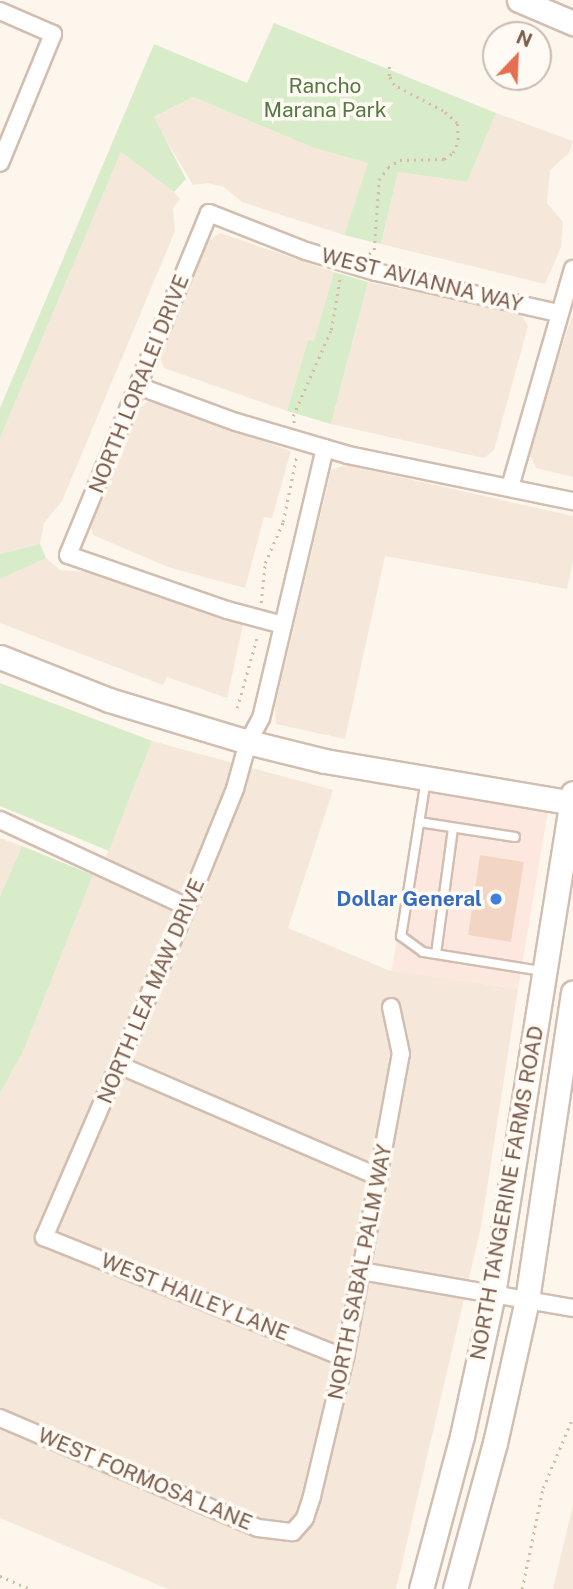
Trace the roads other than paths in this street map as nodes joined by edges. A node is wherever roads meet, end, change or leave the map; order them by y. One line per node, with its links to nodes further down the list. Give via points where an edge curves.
1 (519, 0): 3 (street)
2 (0, 11): 4 (street, via 53,34)
3 (573, 23)
4 (0, 163)
5 (209, 214): 7 (street, WEST AVIANNA WAY, via 354,265); 8 (street, NORTH LORALEI DRIVE)
6 (573, 269): 7 (street)
7 (558, 313): 10 (street)
8 (138, 386): 9 (street); 12 (street, NORTH LORALEI DRIVE, via 68,555)
9 (325, 448): 10 (street); 12 (street, NORTH LEA MAW DRIVE)
10 (510, 487): 11 (street)
11 (573, 500)
12 (283, 625): 14 (street, NORTH LEA MAW DRIVE, via 261,718)
13 (0, 657): 14 (street, via 120,704)
14 (248, 742): 15 (street); 21 (street, NORTH LEA MAW DRIVE, via 235,789)
15 (425, 779): 16 (street); 18 (lane)
16 (572, 799): 23 (street, NORTH TANGERINE FARMS ROAD)
17 (0, 820): 21 (street)
18 (419, 822): 19 (lane); 22 (lane, via 401,936 423,952)
19 (453, 828): 20 (lane); 22 (lane)
20 (515, 837)
21 (187, 907): 26 (street, NORTH LEA MAW DRIVE)
22 (436, 954): 23 (lane)
23 (544, 971): 30 (street, NORTH TANGERINE FARMS ROAD)
24 (573, 992): 31 (street, NORTH TANGERINE FARMS ROAD)
25 (391, 1007): 27 (street, NORTH SABAL PALM WAY, via 401,1054)
26 (119, 1065): 27 (street); 28 (street, NORTH LEA MAW DRIVE)
27 (379, 1177): 29 (street, NORTH SABAL PALM WAY)
28 (44, 1237): 33 (street, WEST HAILEY LANE)
29 (361, 1271): 30 (street); 33 (street, NORTH SABAL PALM WAY)
30 (493, 1294): 31 (street); 36 (street, NORTH TANGERINE FARMS ROAD, via 462,1436)
31 (527, 1300): 32 (street); 37 (street, NORTH TANGERINE FARMS ROAD, via 495,1443)
32 (573, 1308)
33 (345, 1358): 35 (street, NORTH SABAL PALM WAY, via 312,1496 305,1518)
34 (0, 1418): 35 (street, WEST FORMOSA LANE, via 258,1528)
35 (293, 1532)
36 (421, 1589)
37 (455, 1589)

